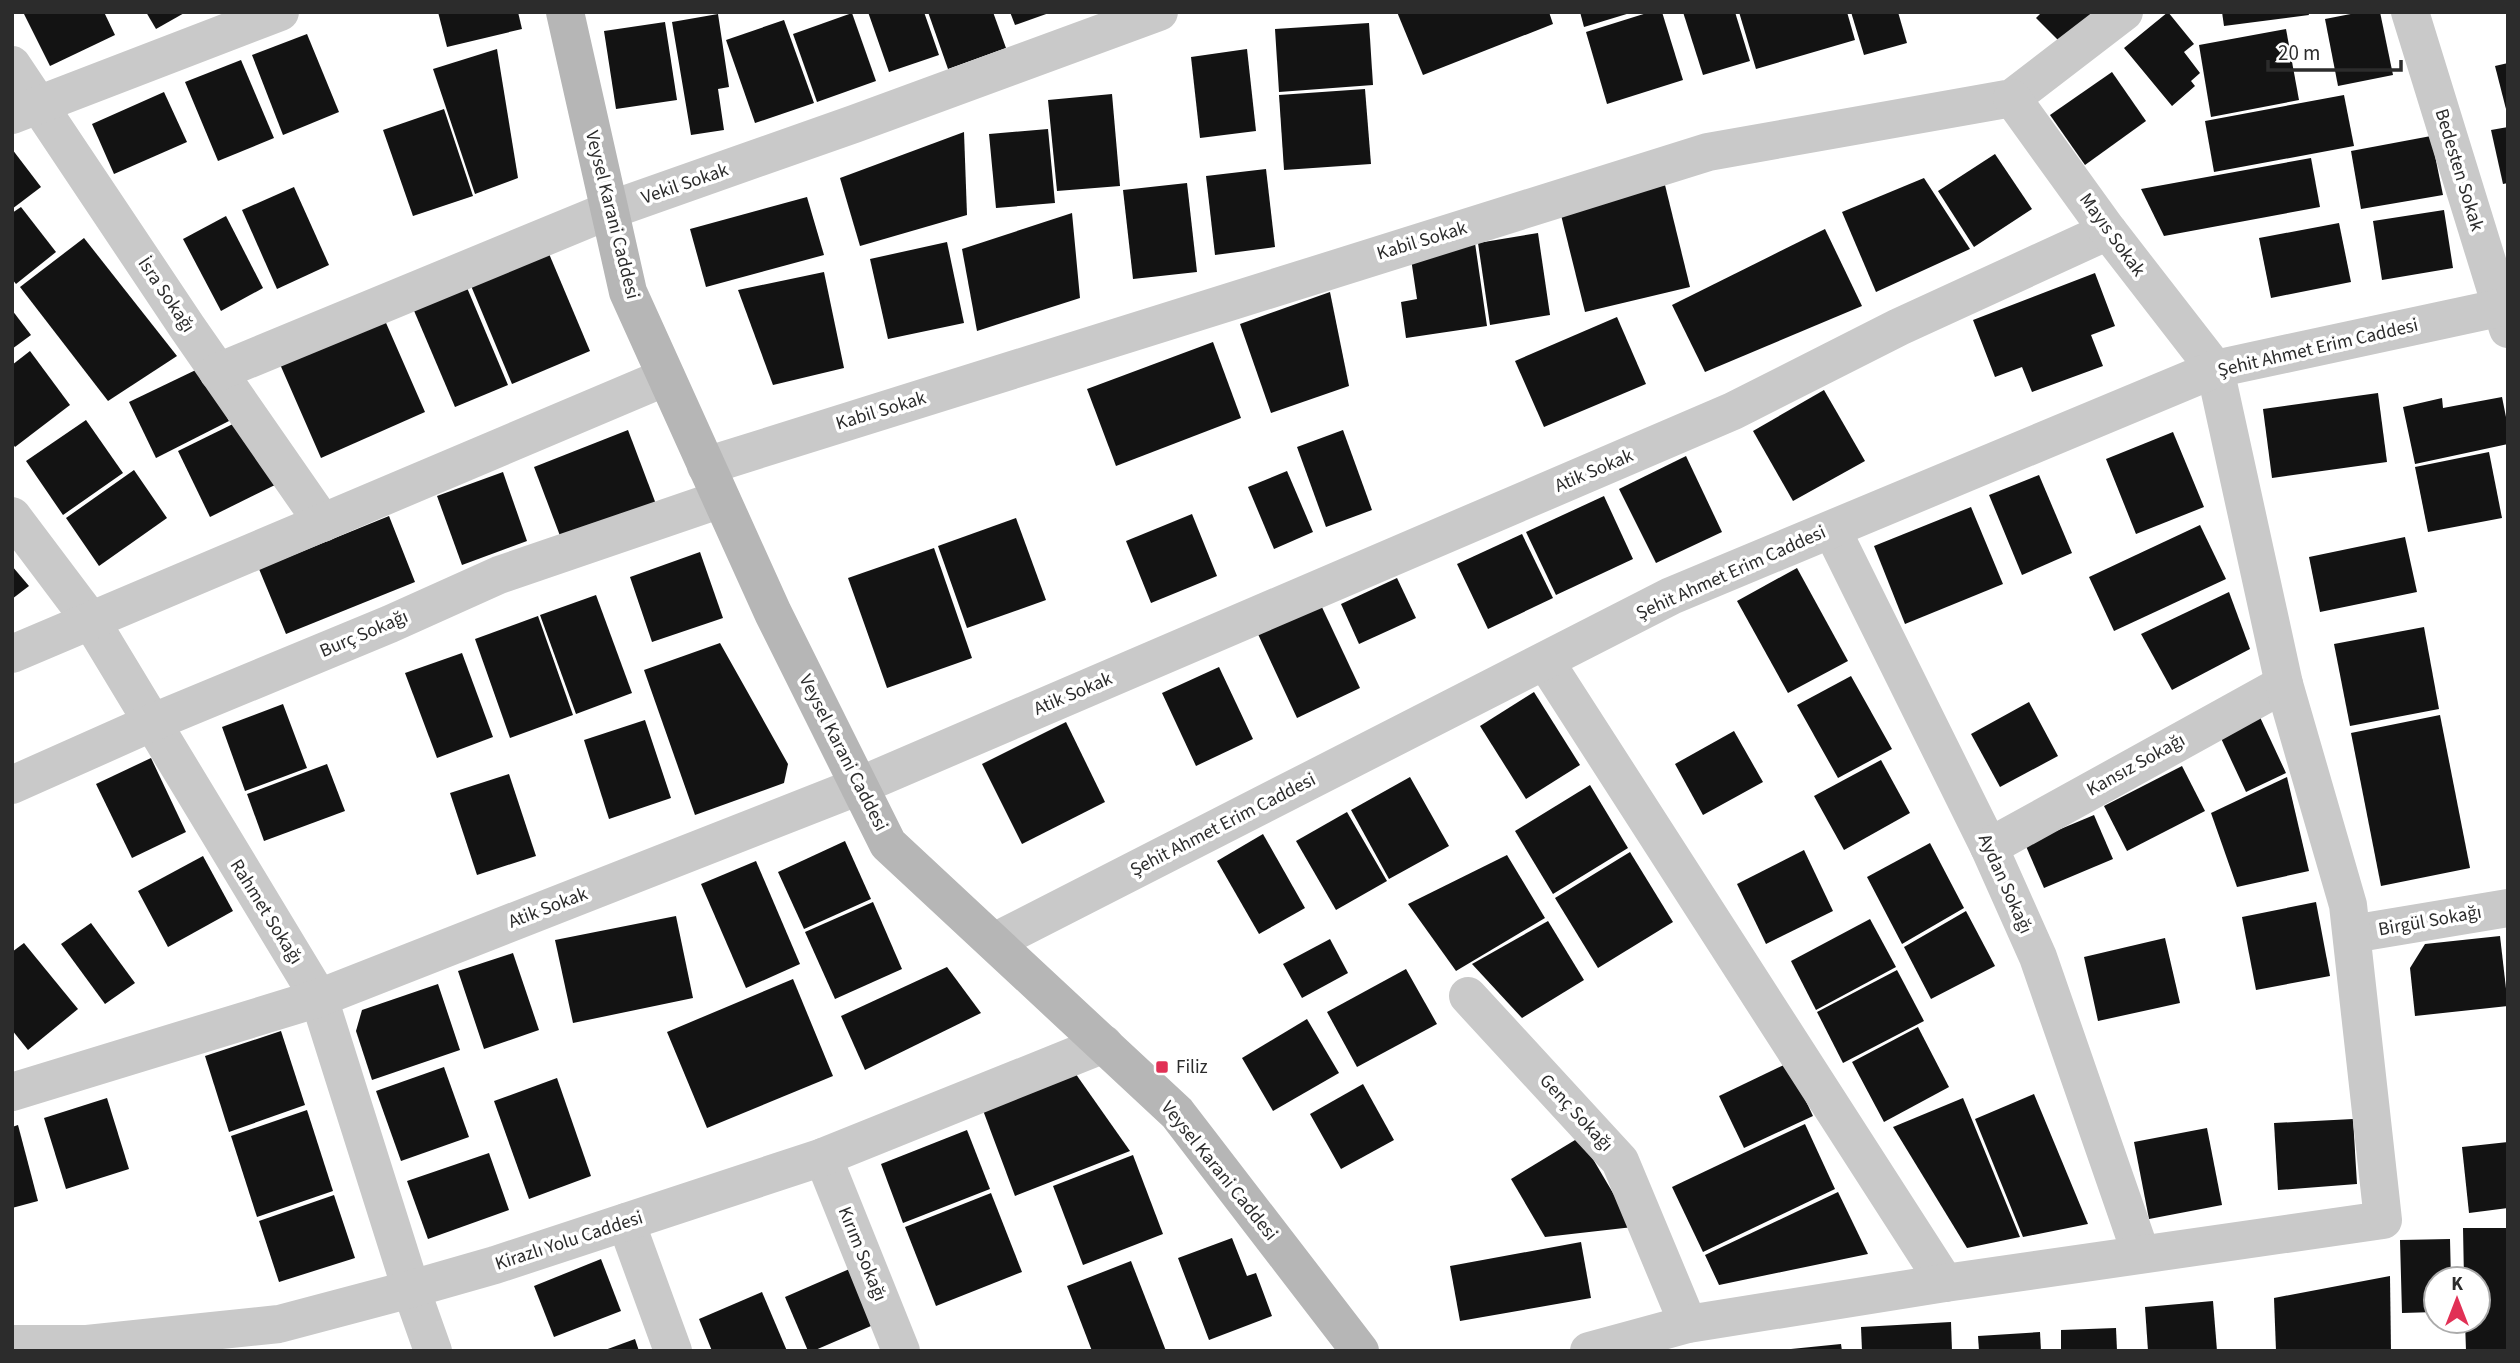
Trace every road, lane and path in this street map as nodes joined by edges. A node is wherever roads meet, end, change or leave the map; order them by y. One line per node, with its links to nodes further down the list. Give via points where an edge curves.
1 (280, 12): 8 (street)
2 (565, 12): 9 (main road, Veysel Karani Caddesi)
3 (1159, 12): 9 (street, Vekil Sokak)
4 (2124, 12): 7 (street, Kabil Sokak)
5 (2410, 12): 11 (street, Bedesten Sokak)
6 (12, 65): 8 (street, İsra Sokağı)
7 (2012, 98): 10 (street, Mayıs Sokak); 15 (street, Kabil Sokak, via 1707,152)
8 (25, 110): 13 (street, İsra Sokağı)
9 (610, 210): 13 (street, Vekil Sokak); 14 (main road, Veysel Karani Caddesi, via 628,292)
10 (2108, 231): 12 (street, Mayıs Sokak); 25 (street, Atik Sokak, via 1899,327 1733,411)
11 (2506, 314): 12 (street, Şehit Ahmet Erim Caddesi)
12 (2215, 369): 18 (street, Şehit Ahmet Erim Caddesi); 22 (street)
13 (218, 372): 17 (street, İsra Sokağı)
14 (666, 377): 15 (main road, Veysel Karani Caddesi); 17 (street)
15 (714, 482): 23 (street, Burç Sokağı); 25 (main road, Veysel Karani Caddesi)
16 (12, 516): 19 (street, Rahmet Sokağı)
17 (323, 523): 19 (street)
18 (1832, 530): 21 (street, Şehit Ahmet Erim Caddesi, via 1671,596); 26 (street, Aydan Sokağı)
19 (91, 621): 20 (street); 23 (street, Rahmet Sokağı)
20 (12, 654)
21 (1545, 661): 29 (street, Şehit Ahmet Erim Caddesi); 37 (street)
22 (2284, 684): 26 (street, Kansız Sokağı); 28 (street, via 2348,905)
23 (152, 723): 24 (street, Burç Sokağı); 31 (street, Rahmet Sokağı)
24 (12, 785)
25 (859, 786): 29 (main road, Veysel Karani Caddesi, via 888,844); 31 (street, Atik Sokak)
26 (1989, 847): 36 (street, Aydan Sokağı, via 2038,957)
27 (2508, 908): 28 (street, Birgül Sokağı)
28 (2352, 934): 36 (street, via 2383,1220)
29 (994, 942): 32 (main road, Veysel Karani Caddesi)
30 (1468, 996): 39 (street, Genç Sokağı, via 1620,1161)
31 (319, 998): 33 (street, Atik Sokak); 38 (street, Rahmet Sokağı)
32 (1104, 1044): 34 (street, Kirazlı Yolu Caddesi); 45 (main road, Veysel Karani Caddesi, via 1177,1113)
33 (12, 1092)
34 (823, 1157): 35 (street, Kirazlı Yolu Caddesi); 44 (street, Kırım Sokağı)
35 (626, 1222): 38 (street, Kirazlı Yolu Caddesi); 43 (street)
36 (2141, 1254): 37 (street)
37 (1945, 1283): 39 (street)
38 (411, 1289): 40 (street, Kirazlı Yolu Caddesi); 42 (street, Rahmet Sokağı)
39 (1688, 1324): 46 (street)
40 (202, 1342): 41 (street, Kirazlı Yolu Caddesi)
41 (12, 1344)
42 (433, 1351)
43 (673, 1351)
44 (901, 1351)
45 (1360, 1351)
46 (1589, 1351)

